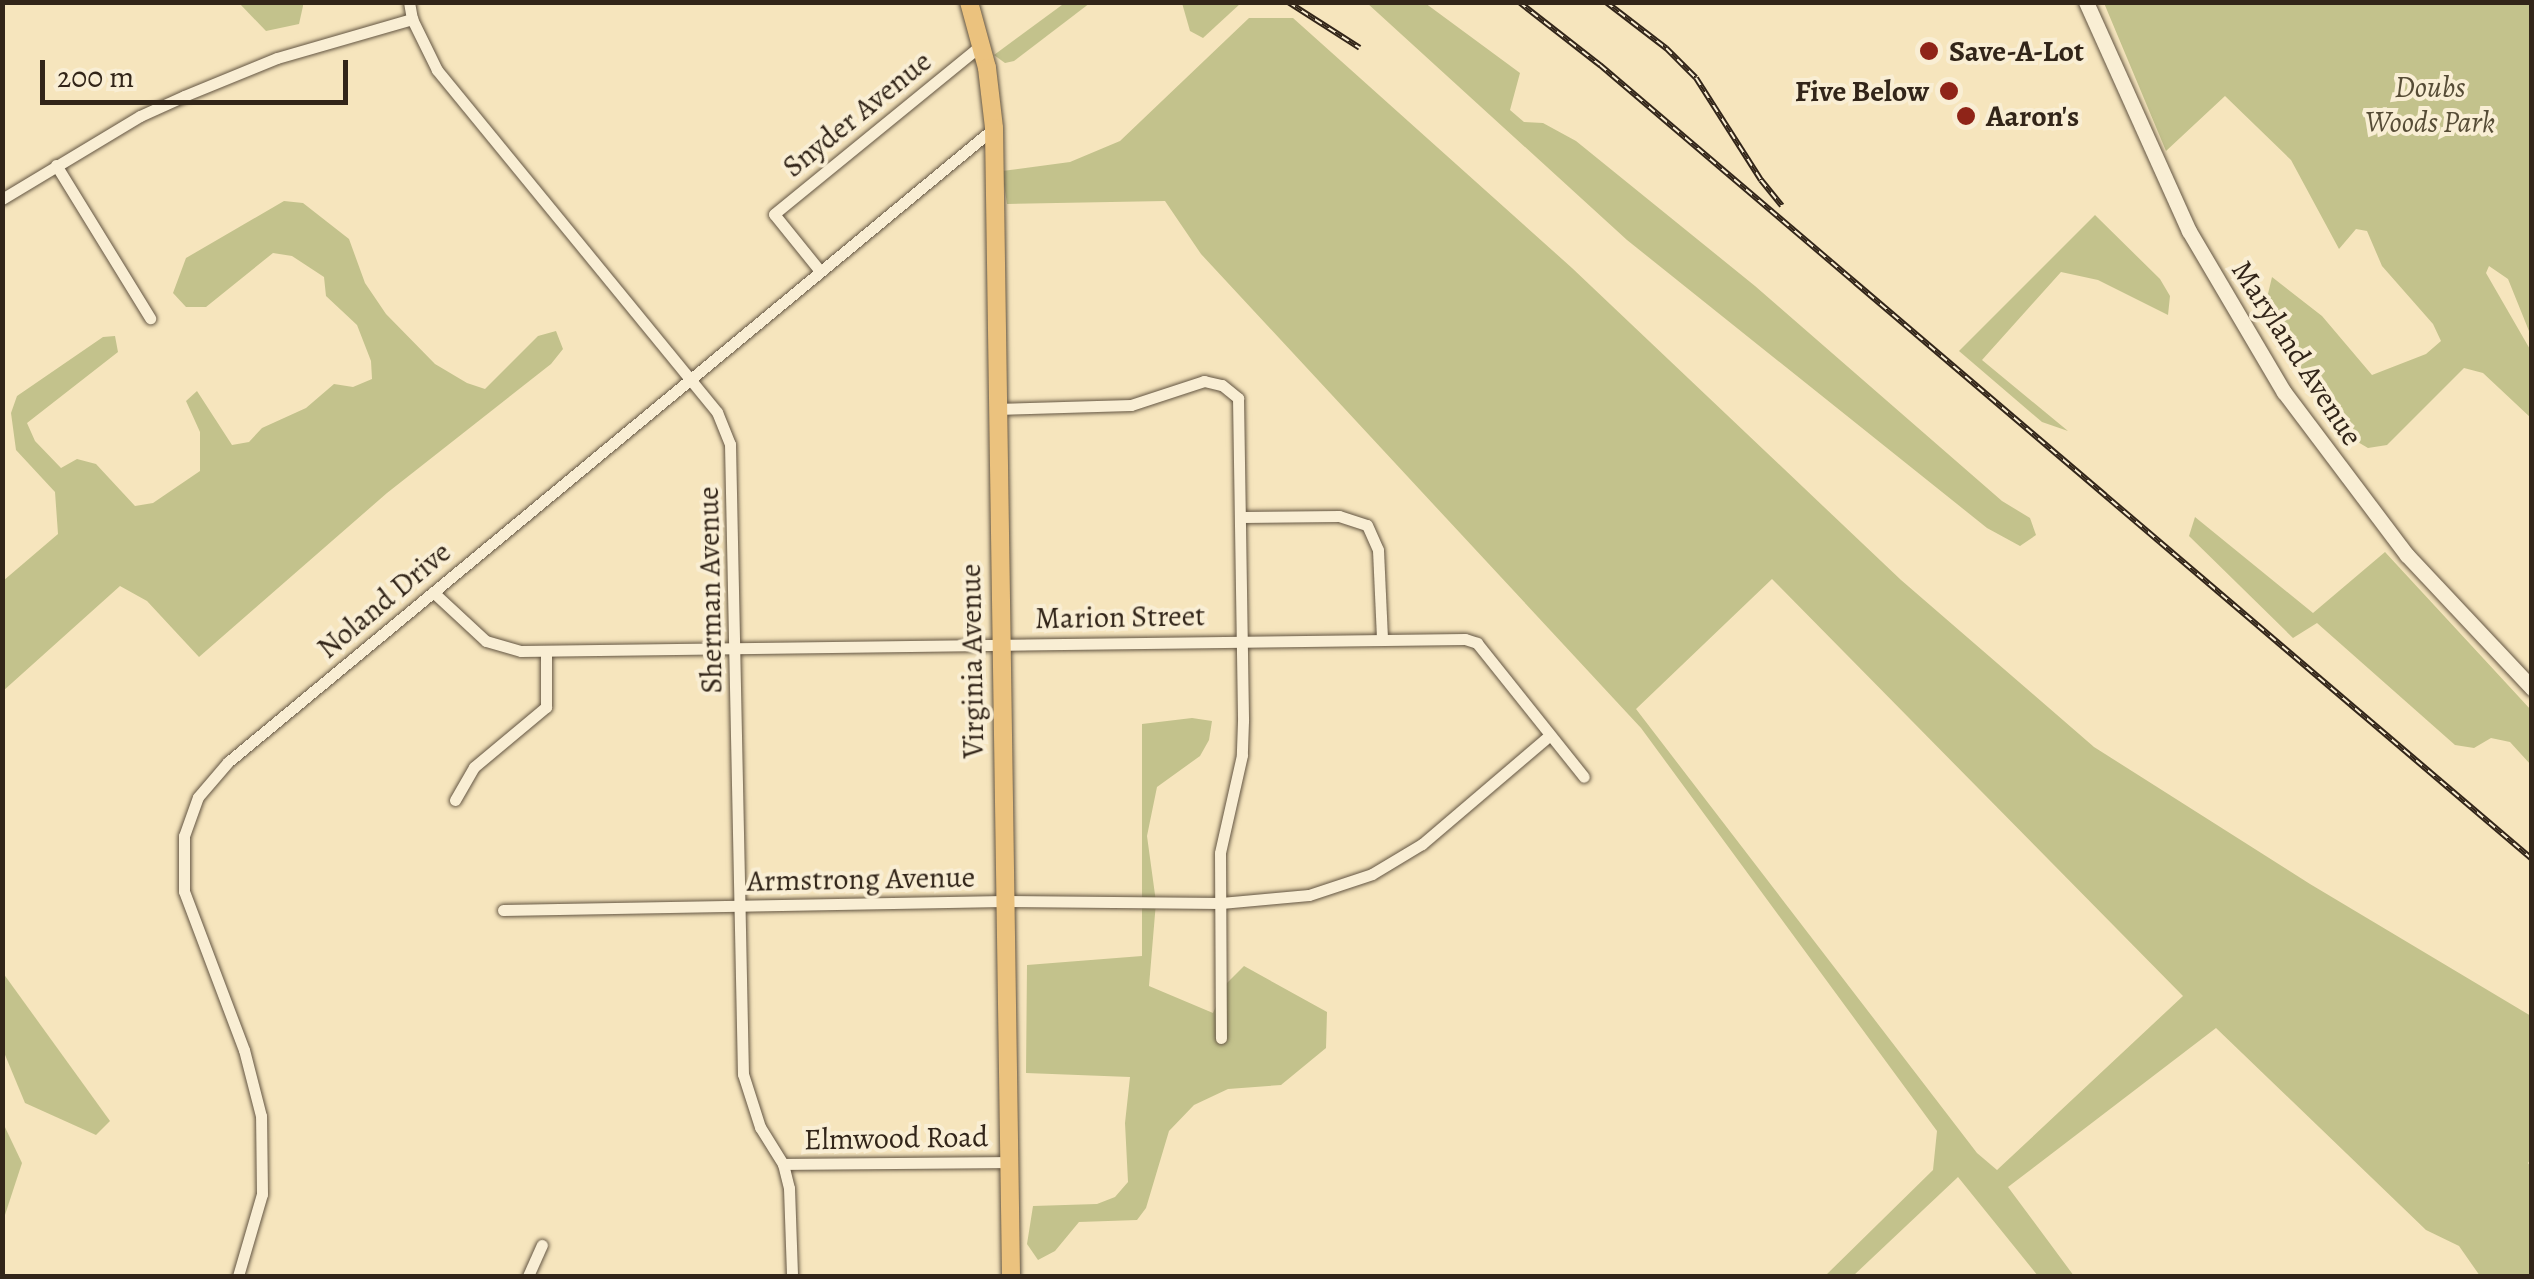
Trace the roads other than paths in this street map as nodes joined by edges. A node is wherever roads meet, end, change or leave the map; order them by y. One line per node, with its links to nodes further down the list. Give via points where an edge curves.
1 (409, 2): 5 (street, Sherman Avenue)
2 (958, 2): 6 (main road, Virginia Avenue)
3 (969, 2): 6 (main road, Virginia Avenue)
4 (2086, 2): 21 (main road, Maryland Avenue, via 2190,231 2284,392 2407,556)
5 (412, 19): 8 (street, via 277,58 140,116); 12 (street, Sherman Avenue, via 452,91)
6 (981, 45): 7 (main road, Virginia Avenue); 10 (street, Snyder Avenue, via 774,214)
7 (994, 128): 10 (street, Noland Drive); 13 (main road, Virginia Avenue)
8 (56, 165): 9 (street); 11 (street)
9 (2, 200)
10 (820, 271): 12 (street, Noland Drive)
11 (150, 318)
12 (690, 378): 15 (street, Noland Drive); 19 (street, Sherman Avenue, via 717,412 730,444)
13 (996, 409): 14 (street, via 1115,408 1204,380 1222,385 1238,398); 18 (main road, Virginia Avenue)
14 (1242, 517): 16 (street, via 1339,516 1367,525 1378,550); 17 (street)
15 (433, 592): 20 (street, Marion Street, via 486,642); 33 (street, Noland Drive, via 228,762 189,816 184,890 261,1116 262,1194)
16 (1382, 638): 17 (street, Marion Street); 22 (street, Marion Street, via 1472,640)
17 (1244, 640): 18 (street, Marion Street); 26 (street, via 1242,755 1220,852)
18 (999, 644): 19 (street, Marion Street); 25 (main road, Virginia Avenue)
19 (736, 649): 20 (street, Marion Street); 27 (street, Sherman Avenue)
20 (546, 652): 24 (street, via 546,707 474,768)
21 (2532, 688)
22 (1550, 735): 23 (street, Marion Street); 26 (street, Armstrong Avenue, via 1422,844 1372,874 1309,895)
23 (1584, 777)
24 (454, 800)
25 (1004, 901): 26 (street, Armstrong Avenue); 27 (street, Armstrong Avenue); 30 (main road, Virginia Avenue)
26 (1220, 903): 29 (street)
27 (739, 907): 28 (street, Armstrong Avenue); 31 (street, Sherman Avenue, via 742,1074 760,1127)
28 (503, 910)
29 (1221, 1038)
30 (1009, 1162): 31 (street, Elmwood Road); 36 (main road, Virginia Avenue)
31 (783, 1164): 35 (street, Sherman Avenue)
32 (542, 1245): 34 (street)
33 (238, 1276)
34 (528, 1276)
35 (792, 1276)
36 (1011, 1276)

